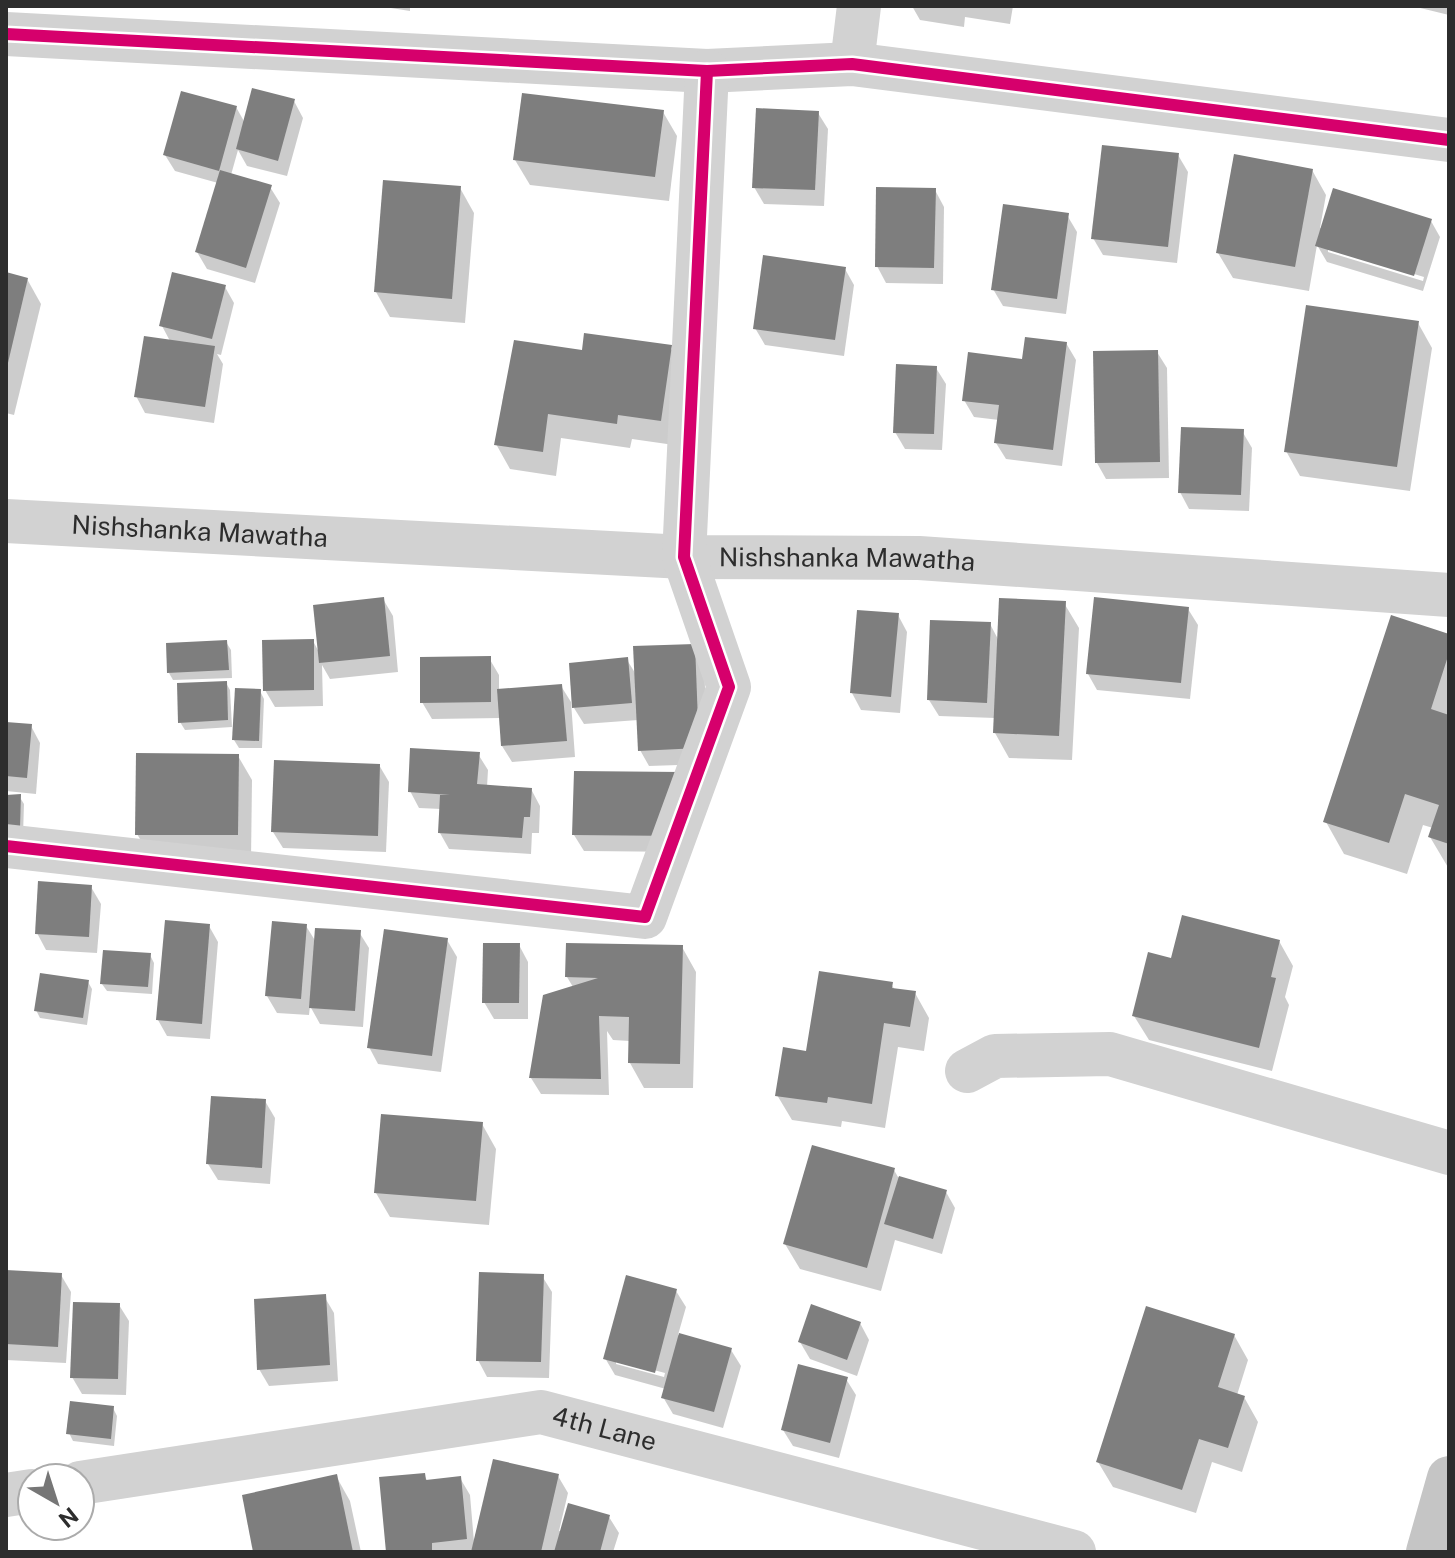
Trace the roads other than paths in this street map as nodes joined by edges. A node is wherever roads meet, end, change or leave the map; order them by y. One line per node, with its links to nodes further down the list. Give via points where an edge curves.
1 (859, 6): 3 (street)
2 (6, 34): 4 (street)
3 (852, 64): 4 (street); 5 (street)
4 (707, 71): 7 (street)
5 (1449, 140)
6 (6, 521): 7 (street, Nishshanka Mawatha)
7 (684, 557): 8 (street, Nishshanka Mawatha, via 919,558); 9 (street, via 729,687 645,917)
8 (1449, 595)
9 (6, 846)
10 (967, 1071): 11 (street, via 995,1056 1110,1054)
11 (1449, 1153)
12 (1449, 1478): 15 (main road)
13 (96, 1481): 14 (street, 4th Lane, via 541,1412)
14 (1074, 1552)
15 (1428, 1552)

